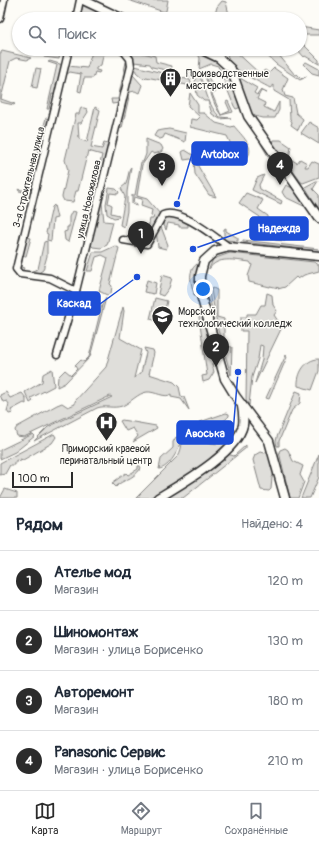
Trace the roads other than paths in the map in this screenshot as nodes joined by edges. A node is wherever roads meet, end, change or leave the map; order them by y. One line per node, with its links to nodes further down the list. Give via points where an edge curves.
1 (4, 0): 6 (street)
2 (80, 0): 4 (street)
3 (83, 0): 5 (main road)
4 (77, 12)
5 (107, 12)
6 (0, 19)
7 (67, 56): 14 (street, 3-я Строительная улица, via 16,269 20,274 50,278)
8 (128, 56): 14 (street, улица Новожилова, via 131,66)
9 (215, 56): 10 (main road, via 231,69 248,116)
10 (319, 218)
11 (123, 240): 12 (street, via 147,244 163,215 168,213 196,223)
12 (229, 247): 13 (main road); 16 (main road, via 215,251 204,261 199,288 225,379)
13 (319, 256)
14 (76, 291): 15 (street, улица Новожилова)
15 (56, 355)
16 (242, 406): 17 (main road); 18 (main road)
17 (255, 422): 18 (main road); 20 (main road, via 271,446)
18 (243, 425): 19 (main road, via 235,439 218,458)
19 (158, 498)
20 (285, 498)

